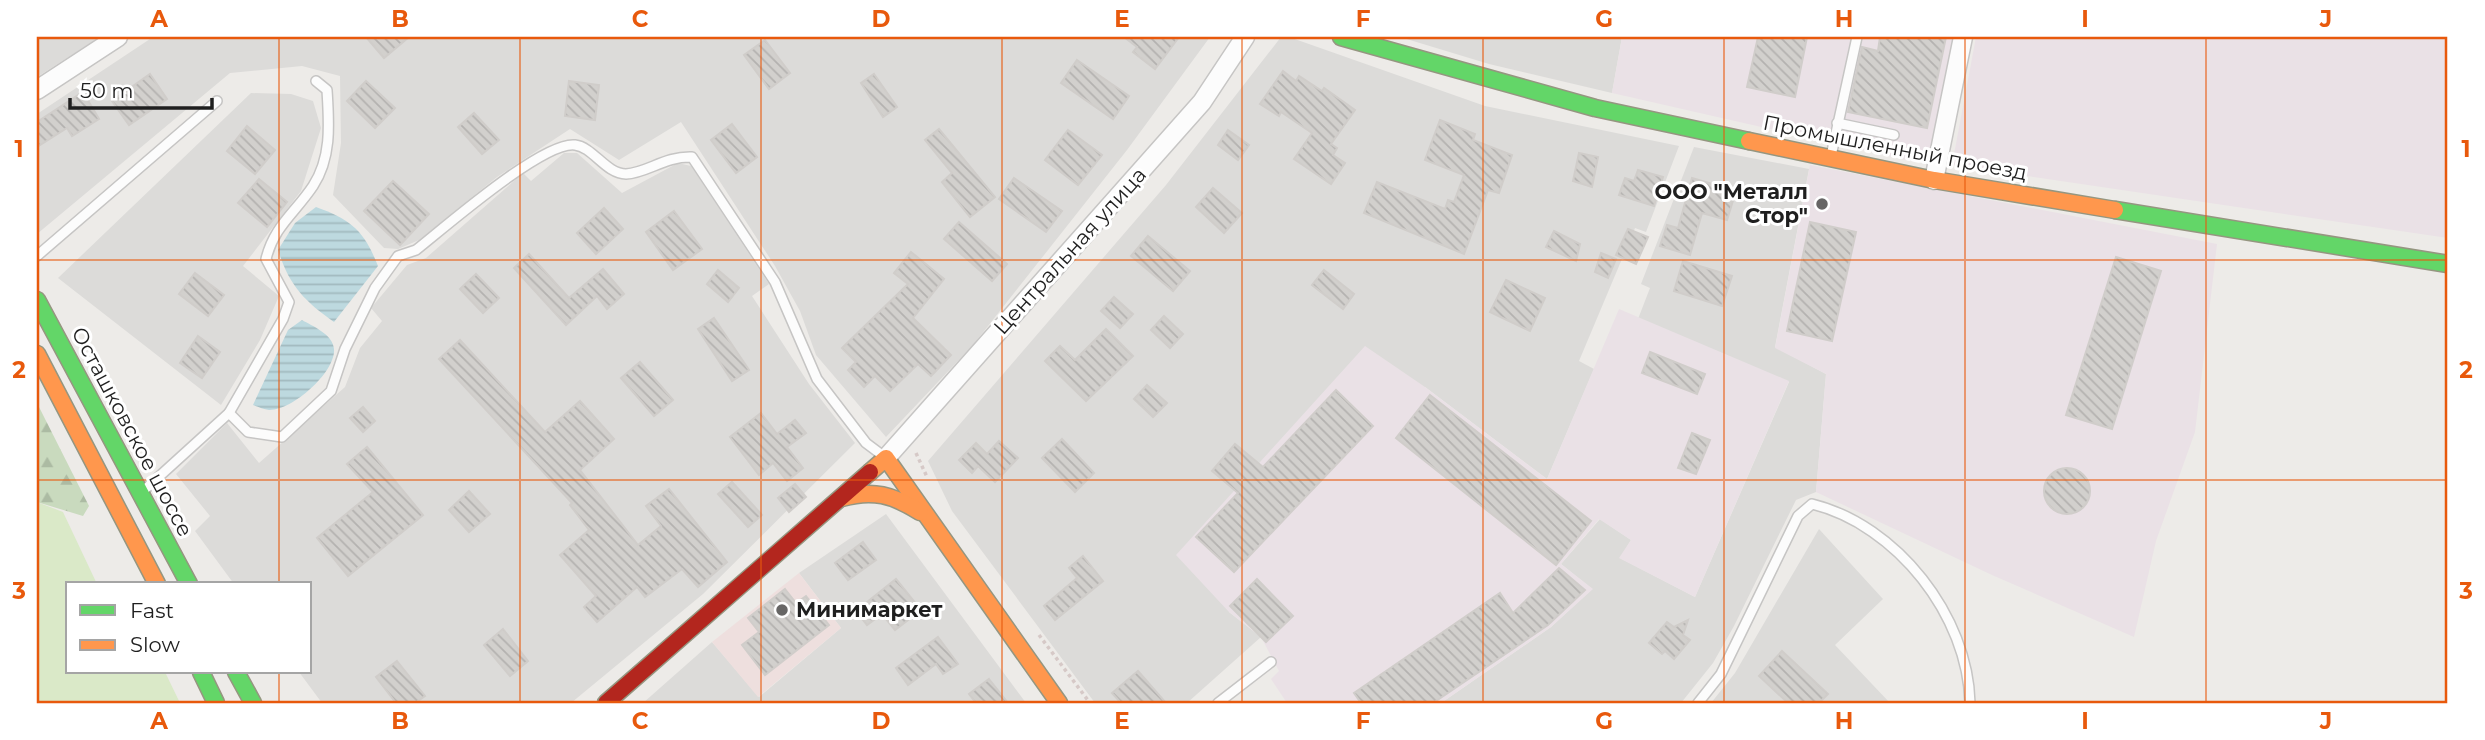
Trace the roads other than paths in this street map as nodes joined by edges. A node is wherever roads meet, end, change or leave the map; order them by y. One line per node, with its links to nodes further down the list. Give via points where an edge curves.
1 (118, 37): 7 (street)
2 (1245, 37): 18 (street, Центральная улица, via 1202,102)
3 (1341, 37): 11 (street, Промышленный проезд, via 1595,108)
4 (1857, 37): 9 (lane)
5 (1964, 37): 12 (street)
6 (317, 81): 17 (lane, via 327,90 326,158 313,186 271,238 266,259 289,302)
7 (37, 90)
8 (217, 101): 13 (lane)
9 (1837, 124): 10 (lane); 11 (lane)
10 (1894, 135)
11 (1830, 158): 12 (street, Промышленный проезд)
12 (1934, 180): 14 (street, Промышленный проезд)
13 (37, 256)
14 (2448, 264)
15 (37, 300): 19 (street, Осташковское шоссе)
16 (37, 354): 22 (street)
17 (229, 413): 18 (lane, via 248,432 282,437 331,391 362,312 398,256 416,250 518,169 578,145 625,174 675,156 692,157 775,282 817,379 866,443); 19 (lane)
18 (886, 458): 20 (street); 21 (street)
19 (141, 493): 23 (street, Осташковское шоссе)
20 (834, 501): 21 (street, via 864,491 879,492); 29 (street)
21 (929, 518): 30 (street)
22 (156, 582)
23 (188, 582)
24 (1271, 662): 31 (lane)
25 (202, 674): 27 (street)
26 (237, 674): 28 (street)
27 (216, 703)
28 (253, 703)
29 (606, 703)
30 (1059, 703)
31 (1218, 703)
32 (1698, 703): 33 (lane, via 1721,674 1798,516 1811,504 1875,534 1927,587 1957,636)
33 (1970, 703)

